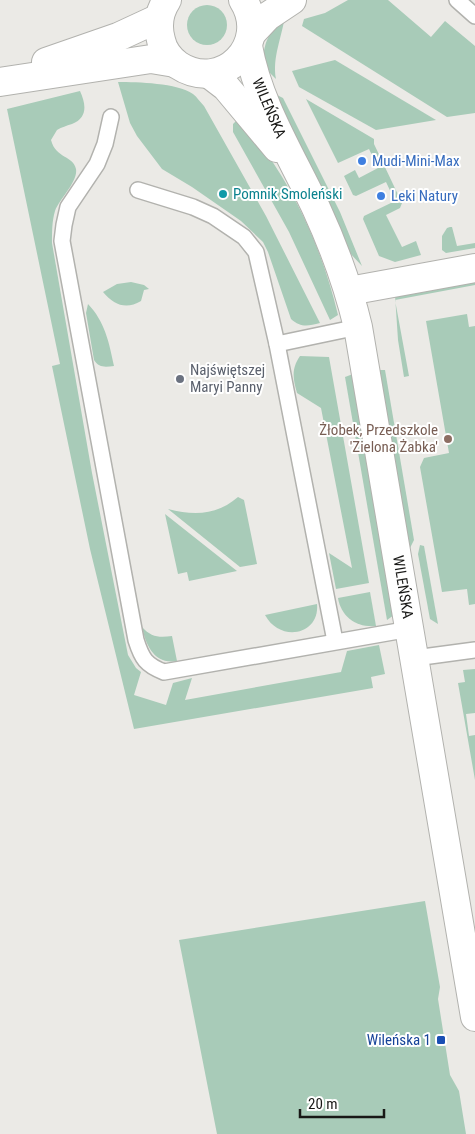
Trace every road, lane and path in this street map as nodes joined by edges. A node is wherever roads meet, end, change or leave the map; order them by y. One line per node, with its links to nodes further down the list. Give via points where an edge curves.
1 (242, 0): 6 (street, WILEŃSKA, via 251,21)
2 (292, 0): 6 (street, via 268,16)
3 (457, 0): 5 (lane)
4 (163, 6): 7 (street, via 158,31 161,43); 9 (street, via 118,37)
5 (475, 16)
6 (250, 40): 8 (street, via 242,56 232,65); 12 (street, WILEŃSKA, via 252,69)
7 (175, 63): 8 (street, via 191,71); 10 (street, via 131,62)
8 (209, 74): 12 (street, WILEŃSKA, via 226,87)
9 (0, 78)
10 (0, 82)
11 (111, 117): 19 (lane, via 97,164 68,207 62,241 141,655 151,667 164,672)
12 (295, 168): 15 (street, WILEŃSKA, via 315,206)
13 (138, 190): 17 (lane, via 213,216 244,238 256,252)
14 (475, 268): 15 (street)
15 (349, 291): 16 (street, WILEŃSKA)
16 (358, 327): 17 (lane); 18 (street, WILEŃSKA)
17 (277, 344): 19 (lane)
18 (410, 629): 19 (lane); 21 (street, WILEŃSKA)
19 (335, 641)
20 (475, 650): 21 (lane)
21 (415, 658): 22 (street, WILEŃSKA)
22 (475, 1017)

